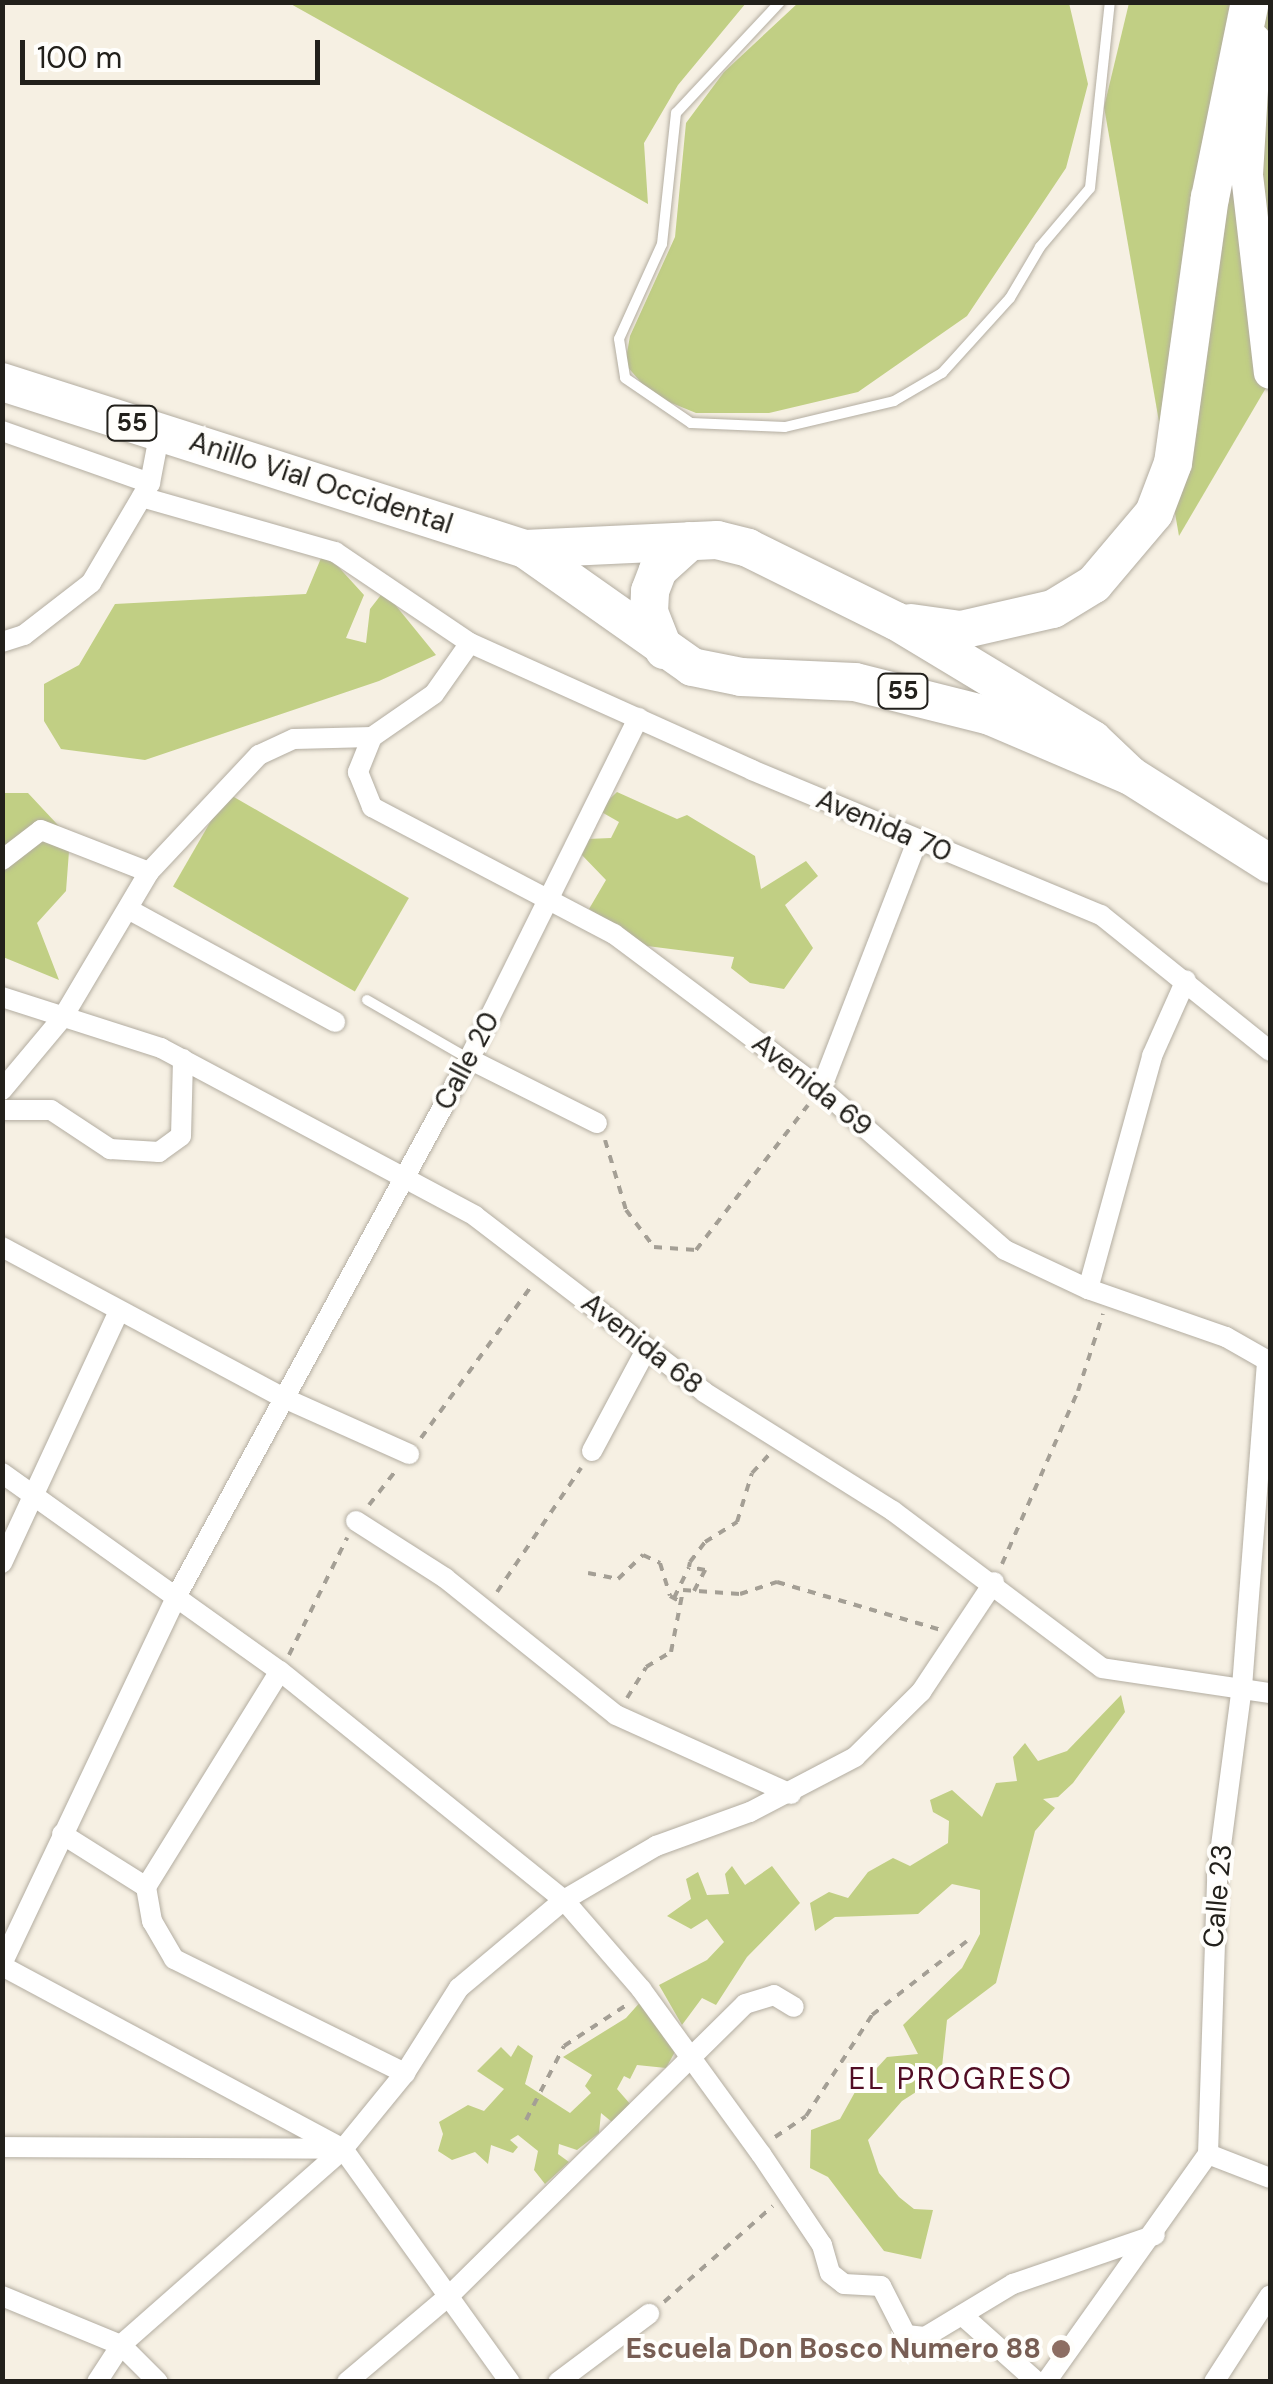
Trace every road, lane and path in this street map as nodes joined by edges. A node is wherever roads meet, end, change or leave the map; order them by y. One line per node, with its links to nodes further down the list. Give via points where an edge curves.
1 (780, 2): 2 (lane, via 676,113 662,244 620,339 625,378 691,423 785,427 894,401 942,373 1010,298 1040,247 1090,188)
2 (1110, 2)
3 (1254, 2): 4 (main road, via 1248,175); 11 (highway, via 1210,198 1173,463 1154,513 1094,584 1053,609 960,630)
4 (1270, 373)
5 (2, 382): 7 (highway, Anillo Vial Occidental / 55)
6 (2, 432): 8 (street, Avenida 70)
7 (160, 432): 8 (street); 10 (highway, Anillo Vial Occidental / 55)
8 (146, 490): 12 (street, via 92,584 24,635); 13 (street, Avenida 70, via 335,552)
9 (690, 541): 10 (highway, Anillo Vial Occidental / 55); 11 (highway, Anillo Vial Occidental / 55, via 748,548); 14 (highway, via 672,553 650,590 648,612)
10 (524, 548): 14 (highway, Anillo Vial Occidental / 55)
11 (896, 621): 17 (highway, Anillo Vial Occidental / 55, via 1093,740)
12 (2, 642)
13 (470, 643): 15 (street, Avenida 70); 16 (street, via 434,694)
14 (666, 652): 17 (highway, Anillo Vial Occidental / 55, via 712,674 854,682 951,703)
15 (638, 718): 18 (street, Avenida 70); 22 (street, Calle 20)
16 (372, 737): 21 (street, via 294,739 258,756); 22 (street, Avenida 69, via 358,772 372,807)
17 (1131, 776): 20 (highway, Anillo Vial Occidental / 55)
18 (917, 840): 24 (street, Avenida 70, via 1102,915); 33 (street)
19 (2, 860): 21 (street, via 41,830)
20 (1270, 864)
21 (150, 872): 23 (street)
22 (548, 901): 31 (street, Calle 20); 33 (street, Avenida 69, via 614,934)
23 (128, 909): 27 (street); 28 (street)
24 (1186, 980): 29 (street, Avenida 70); 38 (street, via 1152,1056)
25 (2, 997): 27 (street, Avenida 68)
26 (367, 1000): 31 (lane)
27 (63, 1017): 30 (street, Avenida 68); 32 (street)
28 (335, 1022)
29 (1270, 1051)
30 (183, 1059): 34 (street, via 181,1136 158,1152 110,1150 51,1110); 36 (street, Avenida 68)
31 (469, 1059): 35 (street); 36 (street, Calle 20)
32 (2, 1090)
33 (821, 1090): 35 (path, via 696,1250 654,1247 626,1210); 38 (street, Avenida 69, via 1005,1250)
34 (2, 1110)
35 (597, 1123)
36 (404, 1176): 40 (street, Avenida 68, via 476,1216); 42 (street, Calle 20)
37 (2, 1247): 39 (street)
38 (1099, 1291): 41 (street, Avenida 69, via 1226,1337); 52 (path, via 1078,1391)
39 (119, 1311): 42 (street); 47 (street)
40 (646, 1350): 43 (street, Avenida 68); 44 (street)
41 (1269, 1362): 60 (street, Calle 23)
42 (286, 1399): 45 (street); 54 (street, Calle 20)
43 (779, 1445): 50 (path, via 752,1473 736,1522 705,1542); 52 (street, Avenida 68, via 893,1510)
44 (592, 1451): 57 (path)
45 (409, 1454)
46 (2, 1473): 47 (street)
47 (35, 1496): 49 (street); 54 (street)
48 (356, 1521): 57 (street)
49 (2, 1562)
50 (689, 1568): 53 (path, via 705,1570); 55 (path)
51 (588, 1573): 55 (path, via 618,1580 643,1555 660,1563)
52 (994, 1582): 58 (street); 60 (street, Avenida 68, via 1102,1668)
53 (694, 1591): 56 (path, via 684,1590); 58 (path, via 740,1594 777,1582)
54 (176, 1597): 59 (street); 64 (street, Calle 20)
55 (674, 1598): 56 (path)
56 (681, 1602): 62 (path, via 670,1652 646,1666)
57 (485, 1610): 62 (street)
58 (960, 1636): 63 (street, via 921,1692 855,1758)
59 (280, 1671): 65 (street); 66 (street)
60 (1242, 1687): 61 (street, Avenida 68); 77 (street, Calle 23, via 1218,1876)
61 (1270, 1693)
62 (616, 1715): 63 (street)
63 (791, 1794): 66 (street, via 656,1846)
64 (62, 1834): 65 (street); 68 (street, Calle 20)
65 (146, 1887): 72 (street, via 152,1921 174,1959)
66 (564, 1900): 69 (street); 72 (street, via 459,1988)
67 (967, 1941): 76 (path, via 872,2015 806,2116 785,2124)
68 (2, 1965): 75 (street)
69 (640, 1989): 71 (street); 73 (path, via 622,2013 564,2046)
70 (794, 2007): 71 (street, via 760,1995)
71 (690, 2064): 76 (street); 81 (street)
72 (405, 2074): 75 (street)
73 (526, 2120)
74 (2, 2147): 75 (street)
75 (343, 2149): 81 (street); 86 (street)
76 (761, 2154): 79 (street)
77 (1208, 2154): 78 (street); 80 (street)
78 (1270, 2178)
79 (788, 2193): 84 (path); 85 (street, via 822,2244 830,2273 844,2284 881,2286 906,2335 925,2336)
80 (1154, 2235): 85 (street, via 1013,2284); 93 (street)
81 (450, 2295): 89 (street); 90 (street)
82 (1270, 2295): 94 (street)
83 (2, 2296): 86 (street)
84 (649, 2314): 91 (street)
85 (962, 2315): 92 (street)
86 (121, 2345): 87 (street); 88 (street)
87 (97, 2382)
88 (158, 2382)
89 (347, 2382)
90 (510, 2382)
91 (558, 2382)
92 (1037, 2382)
93 (1046, 2382)
94 (1214, 2382)

